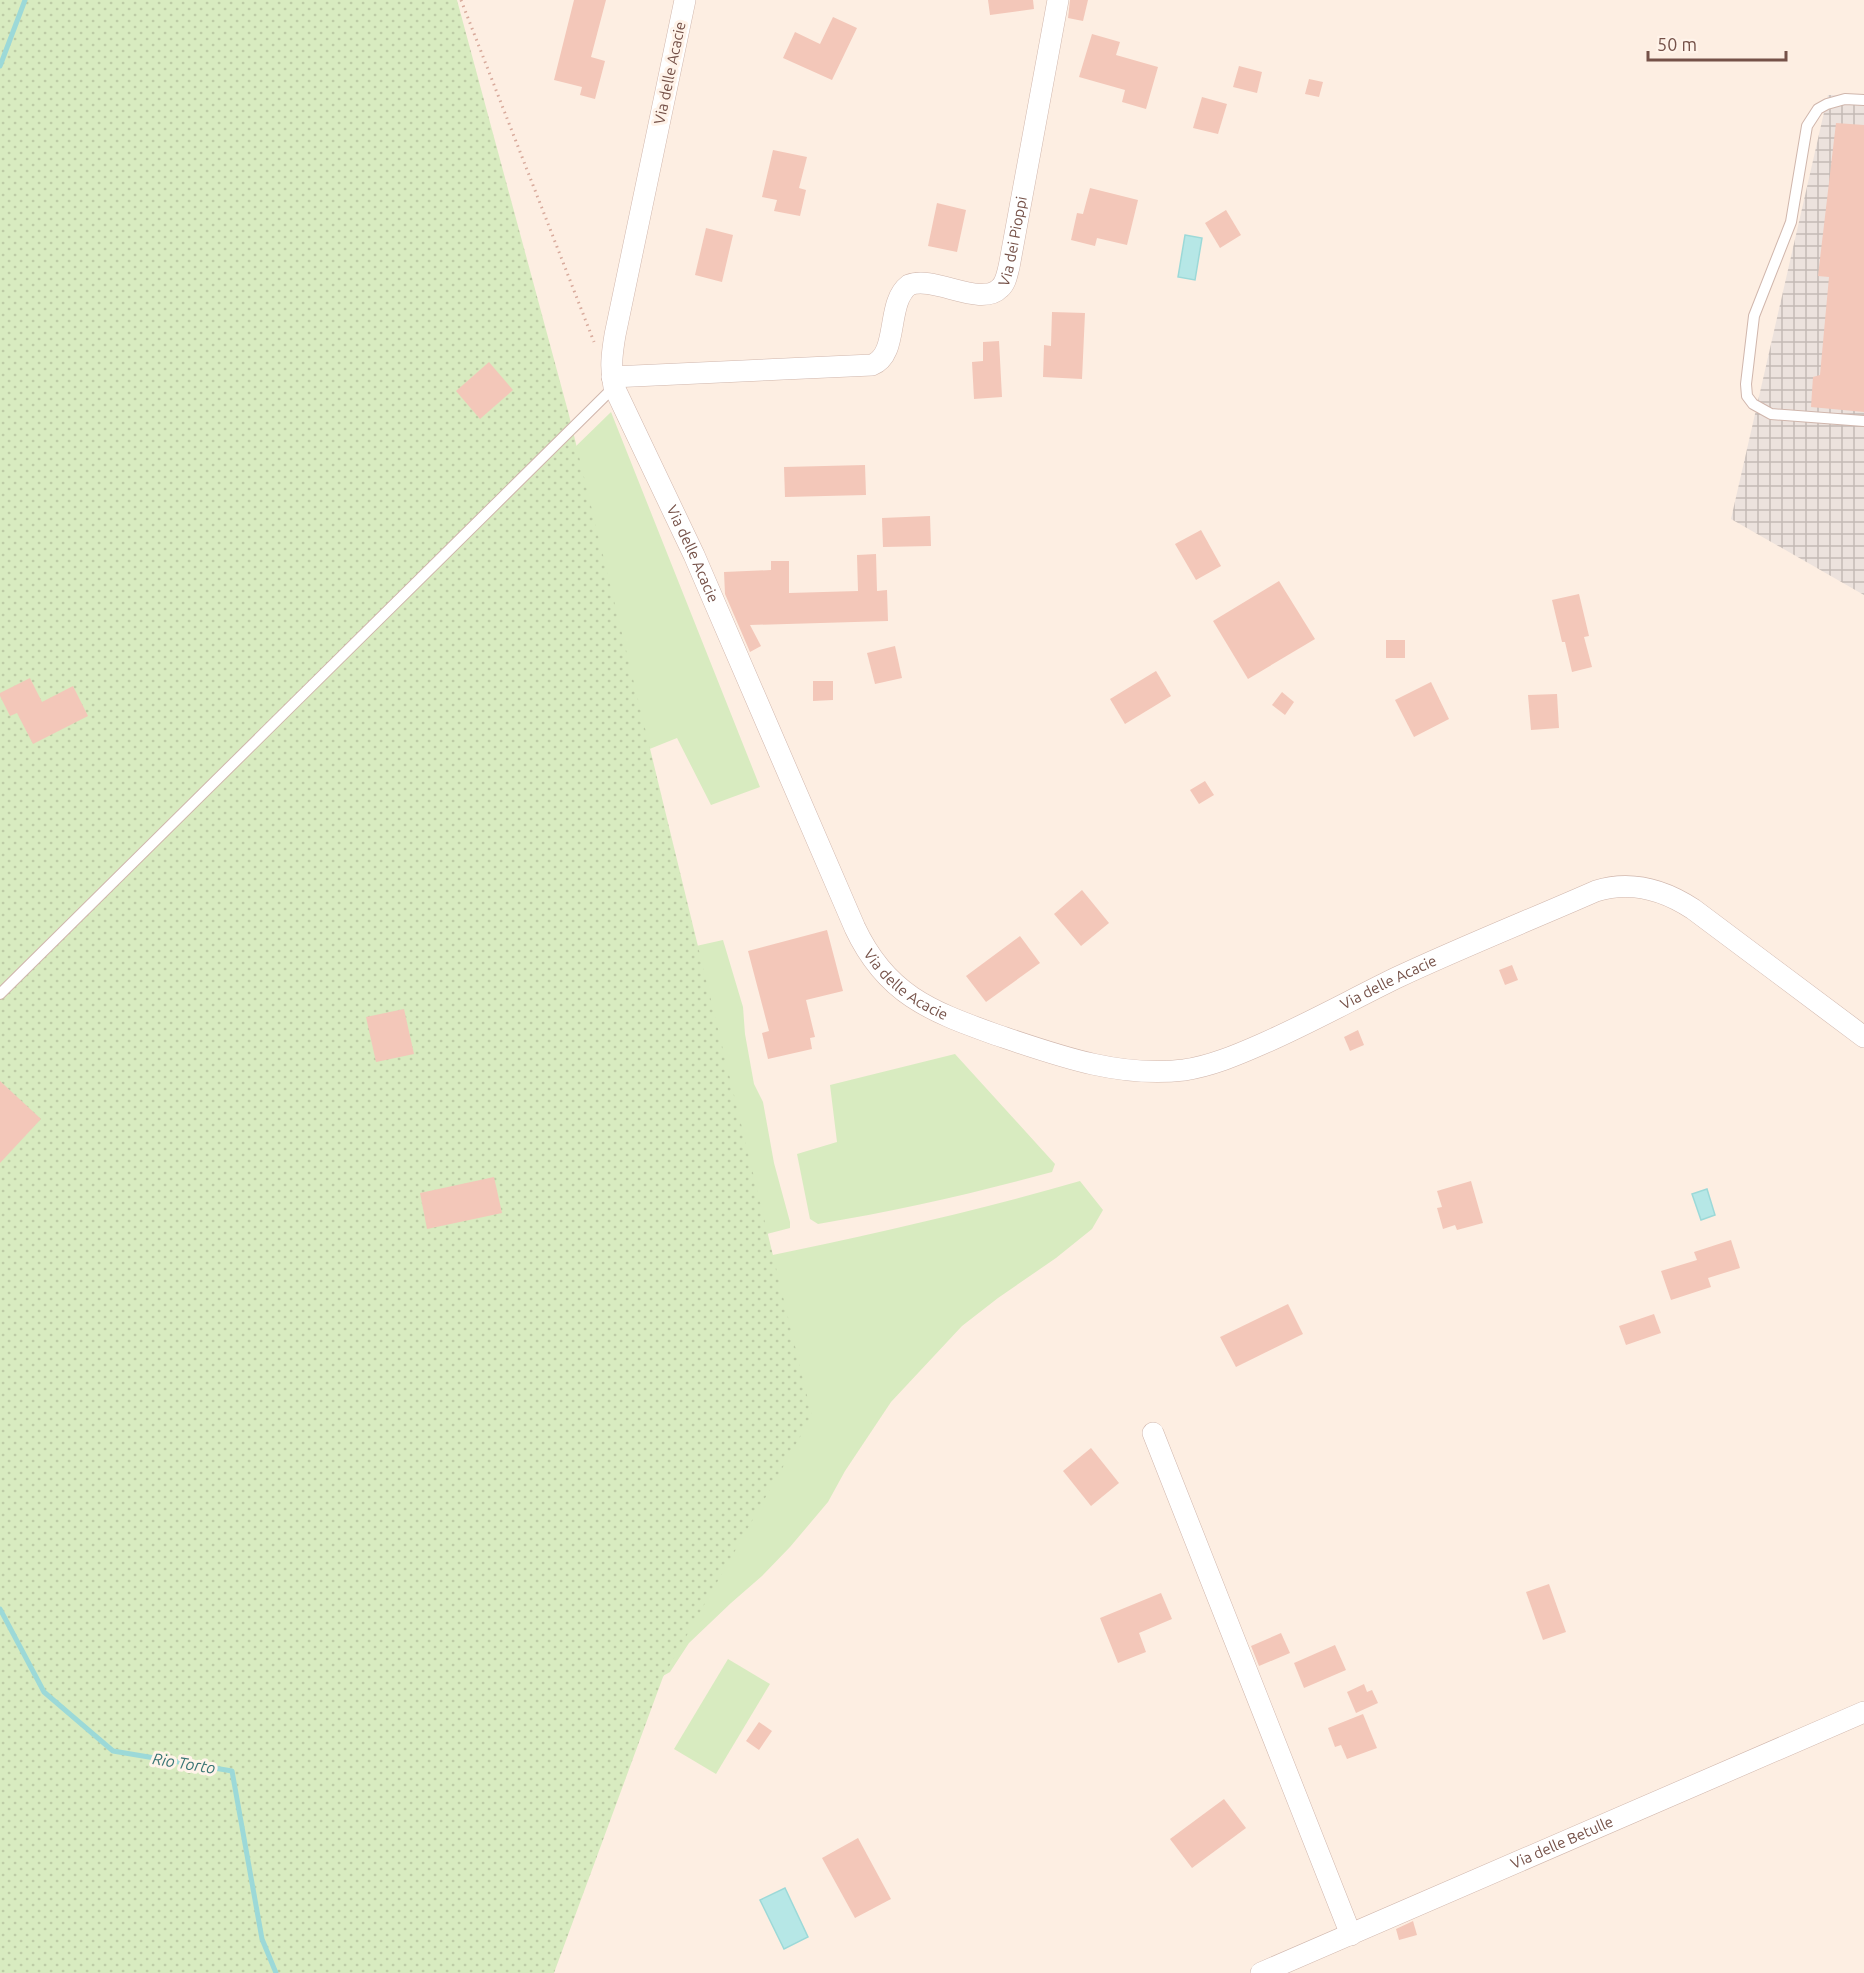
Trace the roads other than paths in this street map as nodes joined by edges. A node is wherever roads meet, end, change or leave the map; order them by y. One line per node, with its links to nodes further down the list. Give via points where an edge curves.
1 (685, 0): 4 (street, Via delle Acacie, via 615,334 611,356)
2 (1058, 0): 4 (street, Via dei Pioppi, via 1009,267 1001,288 992,294 980,294 923,283 909,285 899,298 885,354 872,365)
3 (1864, 100): 5 (lane, via 1845,99 1827,104 1818,109 1807,126 1791,222 1754,316 1746,384 1747,396 1753,404 1771,414)
4 (613, 382): 6 (lane); 7 (street, Via delle Acacie, via 694,555 858,935 891,981 930,1009 1089,1064 1141,1070 1194,1068 1274,1039 1412,971 1596,891 1623,886 1658,891 1686,904)
5 (1864, 421)
6 (0, 994)
7 (1864, 1037)
8 (1153, 1433): 10 (street)
9 (1864, 1712): 10 (street, Via delle Betulle)
10 (1351, 1935): 11 (street, Via delle Betulle)
11 (1261, 1973)

